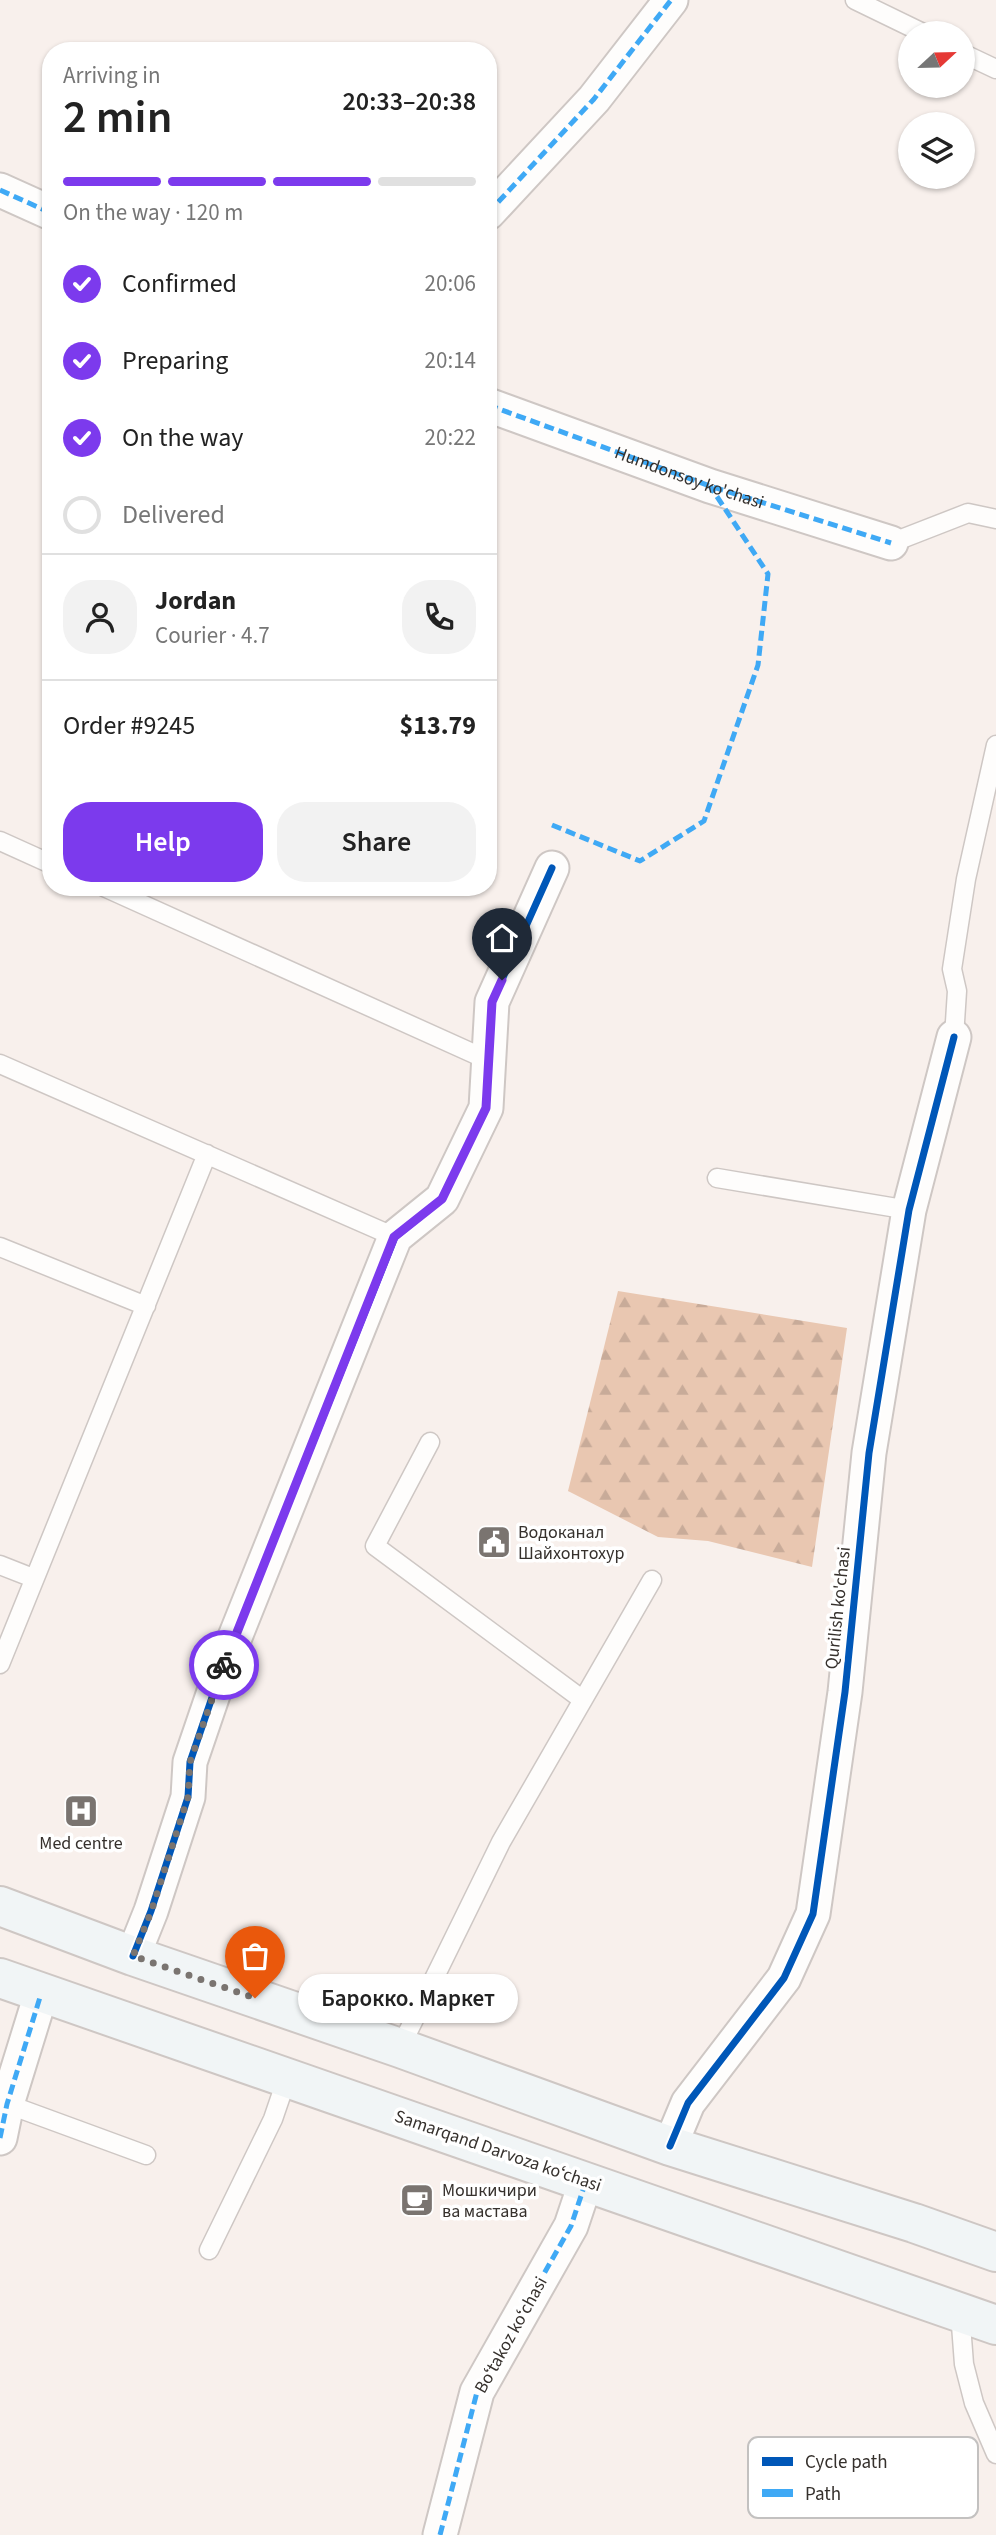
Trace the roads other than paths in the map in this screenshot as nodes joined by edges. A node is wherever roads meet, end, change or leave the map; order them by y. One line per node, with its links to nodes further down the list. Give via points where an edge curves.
1 (671, 0): 7 (street, via 594,99)
2 (855, 0): 3 (lane)
3 (898, 21)
4 (975, 59): 5 (lane)
5 (996, 69)
6 (0, 190): 8 (street)
7 (497, 203)
8 (42, 209)
9 (497, 408): 11 (street, Humdonsoy ko'chasi, via 710,486)
10 (996, 519): 11 (lane, via 968,513)
11 (891, 543)
12 (996, 745): 17 (lane, via 951,969 957,991)
13 (0, 841): 14 (lane)
14 (42, 860)
15 (552, 868): 18 (street, via 492,1002)
16 (124, 896): 18 (lane)
17 (954, 1037): 22 (street, Qurilish ko'chasi)
18 (490, 1061): 23 (street, via 486,1108 442,1199)
19 (0, 1064): 20 (lane)
20 (207, 1154): 23 (lane); 25 (lane)
21 (717, 1178): 22 (lane)
22 (909, 1210): 40 (street, Qurilish ko'chasi, via 869,1453 845,1692 813,1914 784,1978 688,2103)
23 (394, 1237): 33 (street, via 219,1677 190,1762 188,1797)
24 (0, 1247): 25 (lane)
25 (146, 1306): 28 (lane)
26 (430, 1442): 31 (lane, via 375,1546)
27 (0, 1564): 28 (lane)
28 (33, 1578): 30 (lane)
29 (652, 1580): 31 (lane)
30 (0, 1664)
31 (583, 1700): 36 (lane, via 501,1842)
32 (0, 1906): 33 (main road)
33 (133, 1956): 36 (main road)
34 (0, 1978): 35 (main road, Samarqand Darvoza koʻchasi)
35 (41, 1994): 37 (main road, Samarqand Darvoza koʻchasi); 38 (street)
36 (400, 2048): 40 (main road)
37 (288, 2078): 42 (main road, Samarqand Darvoza koʻchasi); 44 (lane)
38 (7, 2104): 39 (street); 41 (lane)
39 (0, 2138)
40 (670, 2146): 43 (main road)
41 (146, 2155)
42 (586, 2181): 45 (main road, Samarqand Darvoza koʻchasi); 48 (street, Boʻtakoz koʻchasi, via 571,2226 477,2392)
43 (982, 2247)
44 (209, 2250)
45 (960, 2312): 46 (main road, Samarqand Darvoza koʻchasi); 47 (lane, via 964,2364 974,2403)
46 (996, 2325)
47 (996, 2454)
48 (440, 2535)

